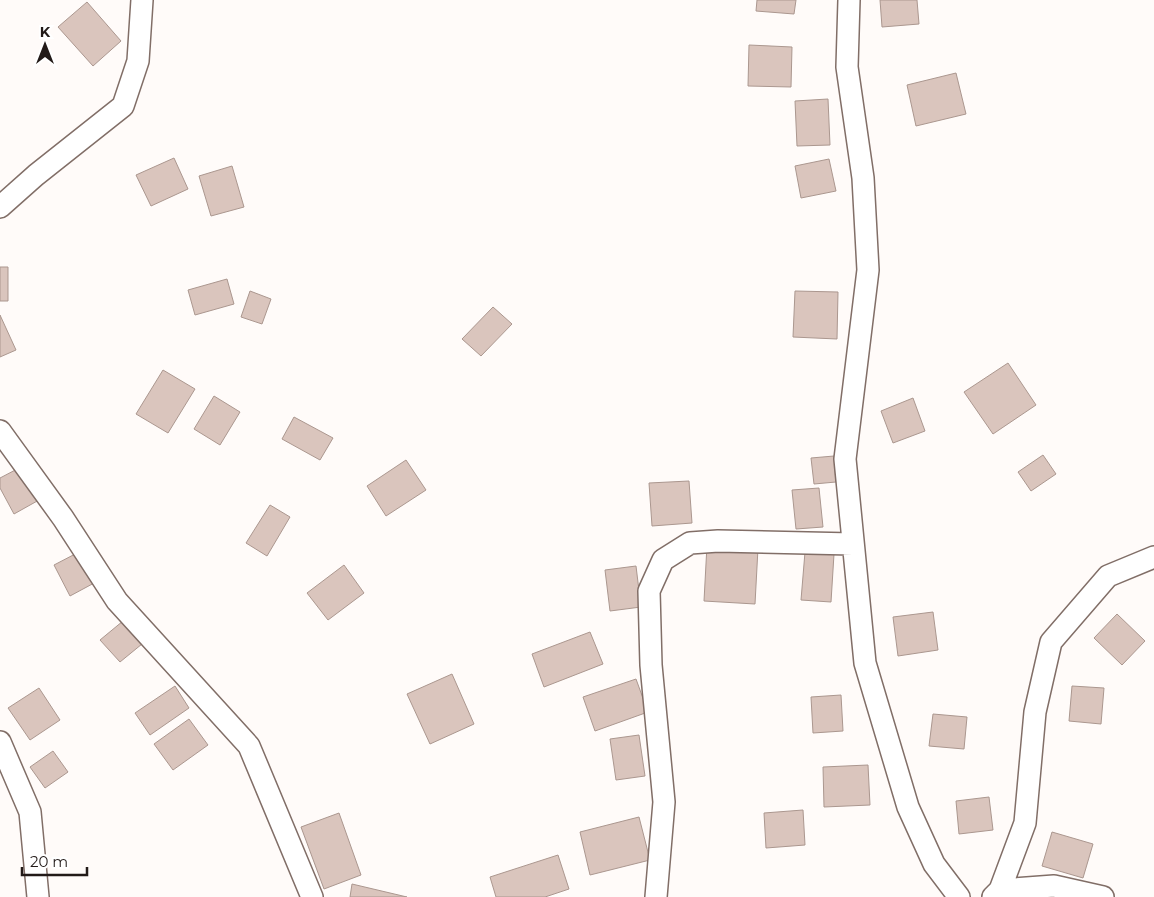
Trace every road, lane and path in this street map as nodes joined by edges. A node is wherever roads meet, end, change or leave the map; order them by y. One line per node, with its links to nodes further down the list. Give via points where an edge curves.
1 (142, 0): 3 (street, via 138,60 122,106)
2 (849, 0): 5 (street, via 847,68 863,178 868,270 845,459)
3 (0, 207)
4 (0, 431): 10 (street, via 63,518 117,602 249,746)
5 (853, 544): 11 (street, via 690,543 663,560 649,591 651,666 664,802); 12 (street, via 867,672 908,807 934,864)
6 (1154, 558): 8 (street, via 1108,576 1051,642 1035,712 1024,822)
7 (0, 742): 9 (street, via 30,812)
8 (997, 893): 13 (street, via 1054,886)
9 (38, 897)
10 (312, 897)
11 (656, 897)
12 (959, 897)
13 (1103, 897)

